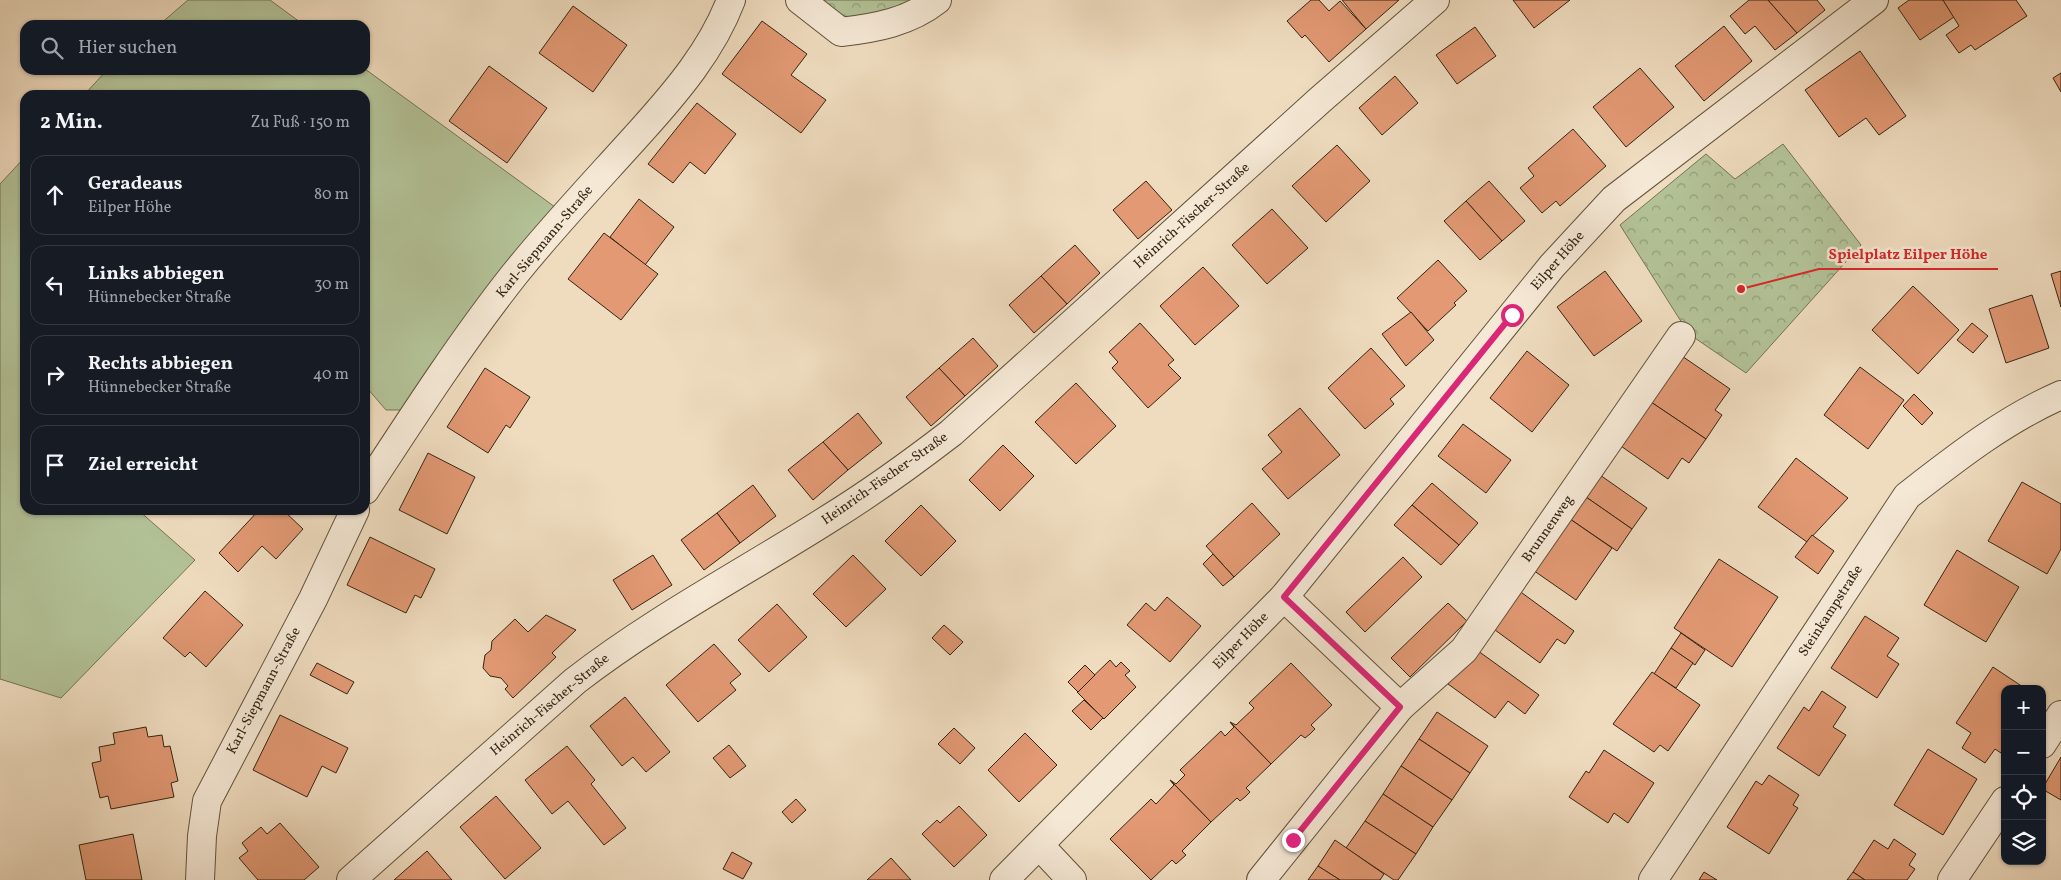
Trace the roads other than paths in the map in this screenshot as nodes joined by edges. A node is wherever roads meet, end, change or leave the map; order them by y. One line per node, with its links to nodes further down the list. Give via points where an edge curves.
1 (731, 0): 8 (street, Karl-Siepmann-Straße, via 724,20 686,78 514,275)
2 (800, 0): 3 (street, via 841,32 878,27 920,14)
3 (937, 0)
4 (1435, 0): 17 (street, Heinrich-Fischer-Straße, via 951,433 832,517 603,659 575,680)
5 (1874, 0): 10 (street, Eilper Höhe, via 1614,200 1552,266)
6 (1681, 336): 11 (street, Brunnenweg, via 1464,650)
7 (2061, 395): 21 (street, Steinkampstraße, via 2032,408 1966,450 1907,496)
8 (370, 482)
9 (353, 515): 16 (street, Karl-Siepmann-Straße, via 313,599 207,802)
10 (1284, 597): 11 (street); 15 (street, Eilper Höhe)
11 (1400, 707): 20 (street, Brunnenweg)
12 (2061, 715): 13 (street)
13 (2046, 738)
14 (2001, 807): 22 (street)
15 (1040, 846): 18 (street, Eilper Höhe); 19 (street)
16 (200, 880)
17 (351, 880)
18 (1004, 880)
19 (1072, 880)
20 (1261, 880)
21 (1653, 880)
22 (1952, 880)

